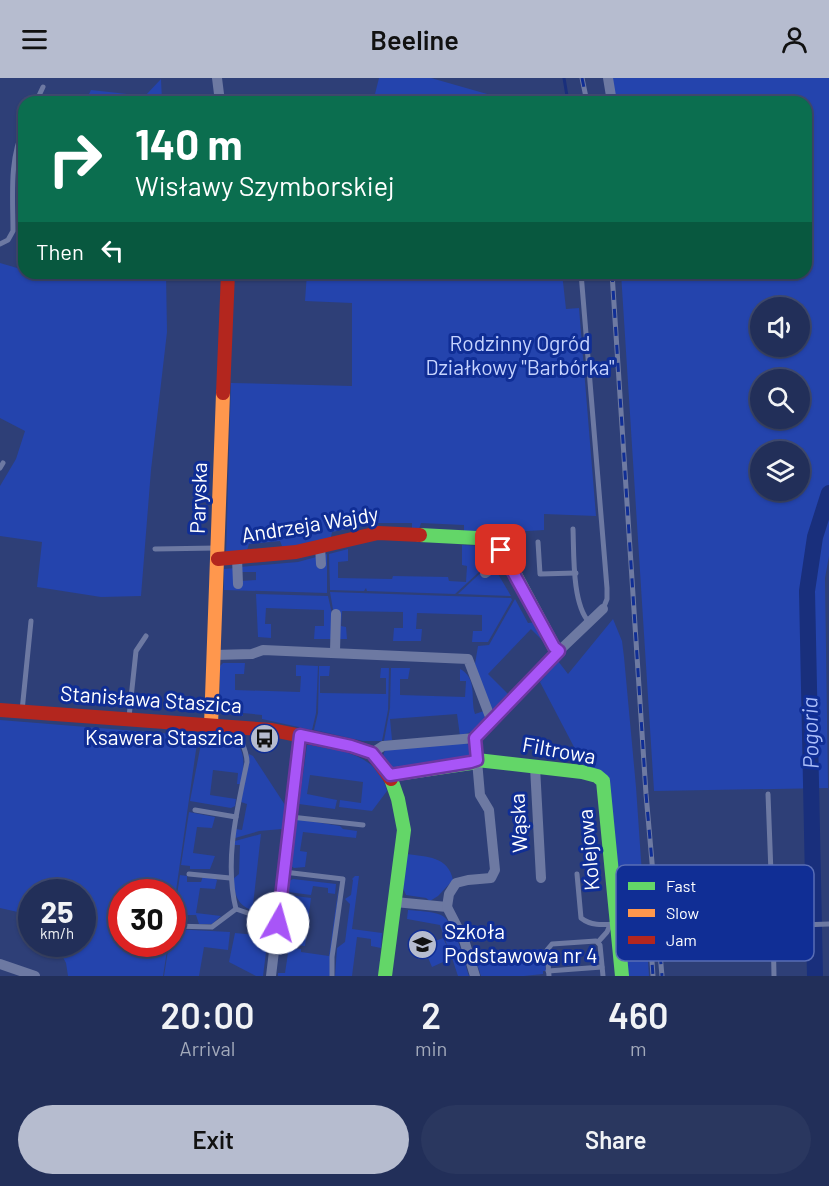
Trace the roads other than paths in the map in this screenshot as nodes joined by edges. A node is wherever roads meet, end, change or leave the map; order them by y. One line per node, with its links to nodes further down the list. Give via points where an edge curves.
1 (217, 78): 5 (street)
2 (608, 78): 6 (street)
3 (43, 87): 4 (lane)
4 (39, 96)
5 (219, 96)
6 (611, 96)
7 (18, 141): 8 (lane, via 12,231 8,240)
8 (0, 244)
9 (228, 279): 15 (street, Paryska)
10 (582, 279): 22 (lane, via 607,584)
11 (573, 529): 20 (lane)
12 (538, 542): 20 (lane, via 540,574)
13 (320, 546): 16 (street, Andrzeja Wajdy); 17 (street, Andrzeja Wajdy, via 378,533 496,539); 18 (street)
14 (155, 549): 15 (lane)
15 (218, 554): 16 (street, Andrzeja Wajdy); 29 (street, Paryska)
16 (237, 558): 21 (street)
17 (506, 559): 19 (street); 28 (street, Andrzeja Wajdy)
18 (321, 564)
19 (485, 573)
20 (576, 573): 25 (lane, via 577,592)
21 (238, 584)
22 (603, 609): 25 (street)
23 (336, 614): 27 (street)
24 (30, 621): 30 (lane)
25 (589, 622): 28 (street)
26 (146, 636): 31 (lane, via 136,651)
27 (335, 651): 29 (street); 32 (street, via 468,659)
28 (559, 651): 32 (street)
29 (214, 654): 33 (street, Paryska)
30 (10, 713): 31 (street, Stanisława Staszica)
31 (129, 719): 33 (street, Stanisława Staszica)
32 (492, 722): 36 (street)
33 (211, 725): 34 (street, Stanisława Staszica)
34 (237, 727): 35 (street, Stanisława Staszica); 44 (lane, via 247,762)
35 (300, 735): 37 (street, Stanisława Staszica); 45 (street)
36 (475, 738): 37 (street, via 382,746); 38 (street)
37 (372, 753): 40 (street)
38 (477, 760): 39 (street, Filtrowa); 40 (street, Filtrowa); 54 (street, via 480,795 489,810 495,870 491,878 456,883)
39 (536, 767): 41 (street, Filtrowa, via 597,776 603,781); 52 (street, Wąska)
40 (390, 775): 53 (street, via 404,830)
41 (605, 792): 57 (street, Kolejowa)
42 (768, 794): 47 (lane)
43 (195, 810): 44 (lane)
44 (236, 817): 51 (lane)
45 (291, 817): 46 (lane); 48 (street)
46 (363, 825)
47 (771, 865)
48 (284, 872): 56 (street); 72 (lane, via 342,879)
49 (189, 874): 51 (lane)
50 (577, 874): 57 (lane, via 581,918 598,925)
51 (230, 878): 55 (lane)
52 (540, 878)
53 (395, 902): 54 (street); 73 (street)
54 (447, 907): 64 (street)
55 (236, 909): 56 (lane); 60 (lane, via 212,927)
56 (278, 923): 71 (street)
57 (613, 924): 61 (street, Kolejowa); 62 (lane)
58 (829, 924): 59 (lane)
59 (814, 925)
60 (186, 926)
61 (616, 941)
62 (598, 942): 63 (lane, via 552,944); 68 (lane)
63 (547, 953): 64 (lane); 69 (lane)
64 (470, 960): 74 (street)
65 (619, 961): 76 (street, Kolejowa)
66 (774, 961): 77 (lane)
67 (0, 964): 70 (street)
68 (602, 967): 69 (lane); 75 (lane)
69 (548, 973)
70 (35, 976)
71 (271, 976)
72 (332, 976)
73 (385, 976)
74 (475, 976)
75 (603, 976)
76 (622, 976)
77 (774, 976)

